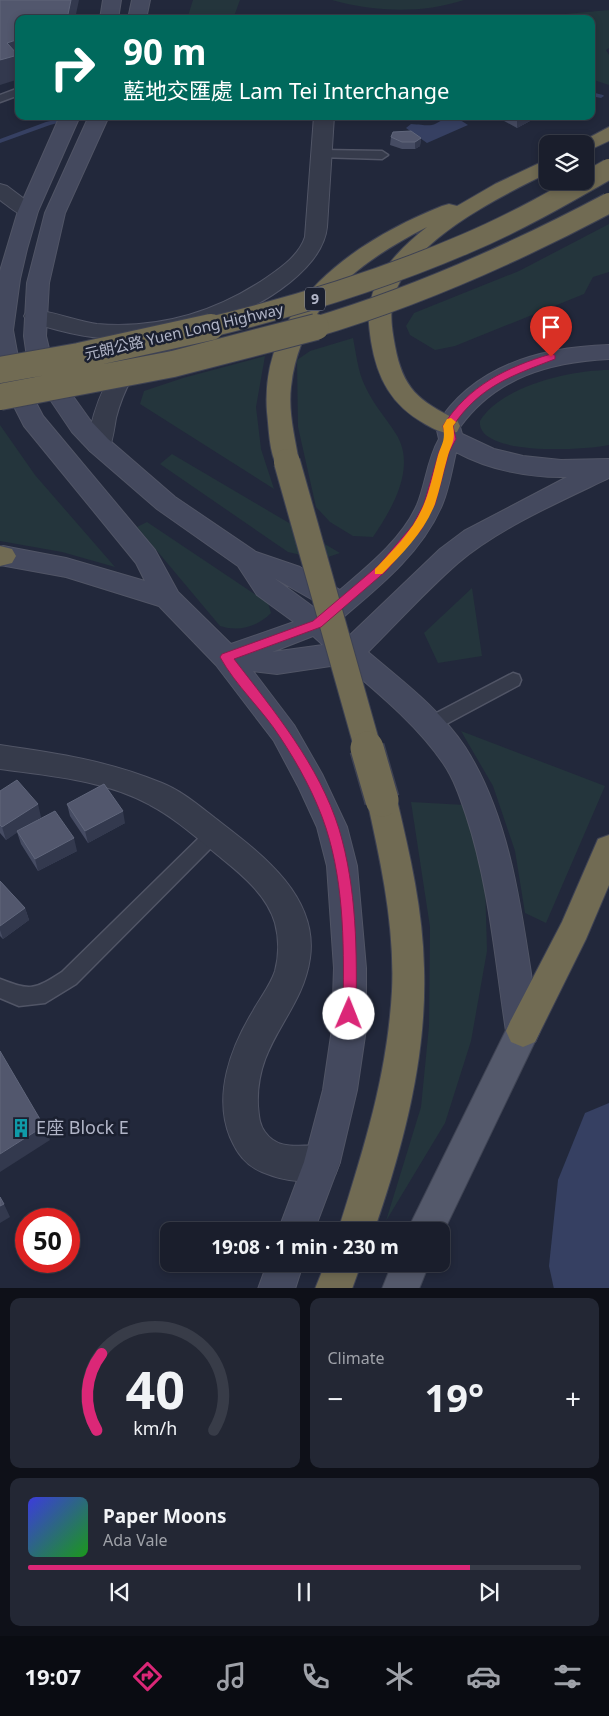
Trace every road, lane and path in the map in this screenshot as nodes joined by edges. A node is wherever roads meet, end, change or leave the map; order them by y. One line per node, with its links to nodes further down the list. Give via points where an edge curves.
1 (112, 0): 3 (main road)
2 (141, 0): 4 (main road)
3 (110, 15)
4 (137, 15)
5 (15, 92): 6 (lane)
6 (0, 98)
7 (68, 120): 19 (main road)
8 (97, 120): 21 (main road, via 55,213)
9 (324, 120): 12 (street)
10 (609, 133): 11 (highway)
11 (594, 141)
12 (322, 154): 13 (lane); 23 (street, via 316,233 312,246 302,259 270,286 240,303 197,321)
13 (382, 155)
14 (609, 169): 25 (highway, 元朗公路 Yuen Long Highway / 9, bridge, via 568,194 482,236 350,288 240,322)
15 (539, 170): 17 (highway)
16 (0, 190): 19 (street)
17 (483, 198): 27 (highway, via 408,256 384,293 380,308 386,358 397,388 405,400); 46 (highway, bridge, via 425,219 387,238 337,274 312,304 288,346 280,379 279,410 287,462 382,800 401,891 408,990 395,1092 378,1164)
18 (609, 203): 26 (highway, 元朗公路 Yuen Long Highway / 9, bridge, via 456,277 344,319 169,365)
19 (28, 212): 20 (main road)
20 (8, 249): 21 (main road); 32 (main road, via 9,280 2,330 9,374 33,420 146,557)
21 (46, 250): 22 (main road, via 38,282)
22 (35, 316): 23 (street, via 56,324 98,331 134,331); 28 (main road, via 39,357 49,380 75,418)
23 (168, 326): 28 (street, via 142,346 115,384 102,419)
24 (609, 352): 27 (main road, via 551,357 501,376 467,401)
25 (0, 370)
26 (0, 397)
27 (449, 432): 29 (main road, via 480,454 512,463 565,469); 33 (main road, via 430,504 417,528 382,568)
28 (99, 445): 31 (main road, via 166,504)
29 (609, 467): 35 (main road, via 473,538 449,556)
30 (1, 556): 32 (main road, via 47,562)
31 (247, 559): 33 (main road, via 292,574); 34 (main road, via 266,588)
32 (168, 599): 36 (main road)
33 (342, 604): 34 (main road)
34 (317, 624): 35 (main road); 36 (main road)
35 (350, 652): 36 (main road, via 276,663); 38 (main road)
36 (226, 657): 44 (main road, via 284,733 312,783 332,827 342,866 350,968 349,1029 340,1090)
37 (513, 680): 38 (lane)
38 (429, 724): 43 (main road, via 454,755 487,827 499,880)
39 (0, 757): 40 (street, via 70,767 115,778 162,796)
40 (213, 835): 42 (lane, via 69,978 45,994 18,997); 44 (street, via 244,856 268,881 289,915 294,941 295,955 289,982 259,1031 245,1068 240,1110 244,1131 251,1146 265,1156 281,1162)
41 (609, 848): 43 (highway, via 575,929)
42 (0, 988)
43 (523, 1031): 47 (main road)
44 (322, 1162): 45 (main road)
45 (299, 1222)
46 (359, 1222)
47 (430, 1222)
48 (282, 1272): 51 (main road)
49 (339, 1272): 52 (highway)
50 (407, 1272): 53 (main road)
51 (276, 1288)
52 (332, 1288)
53 (400, 1288)

